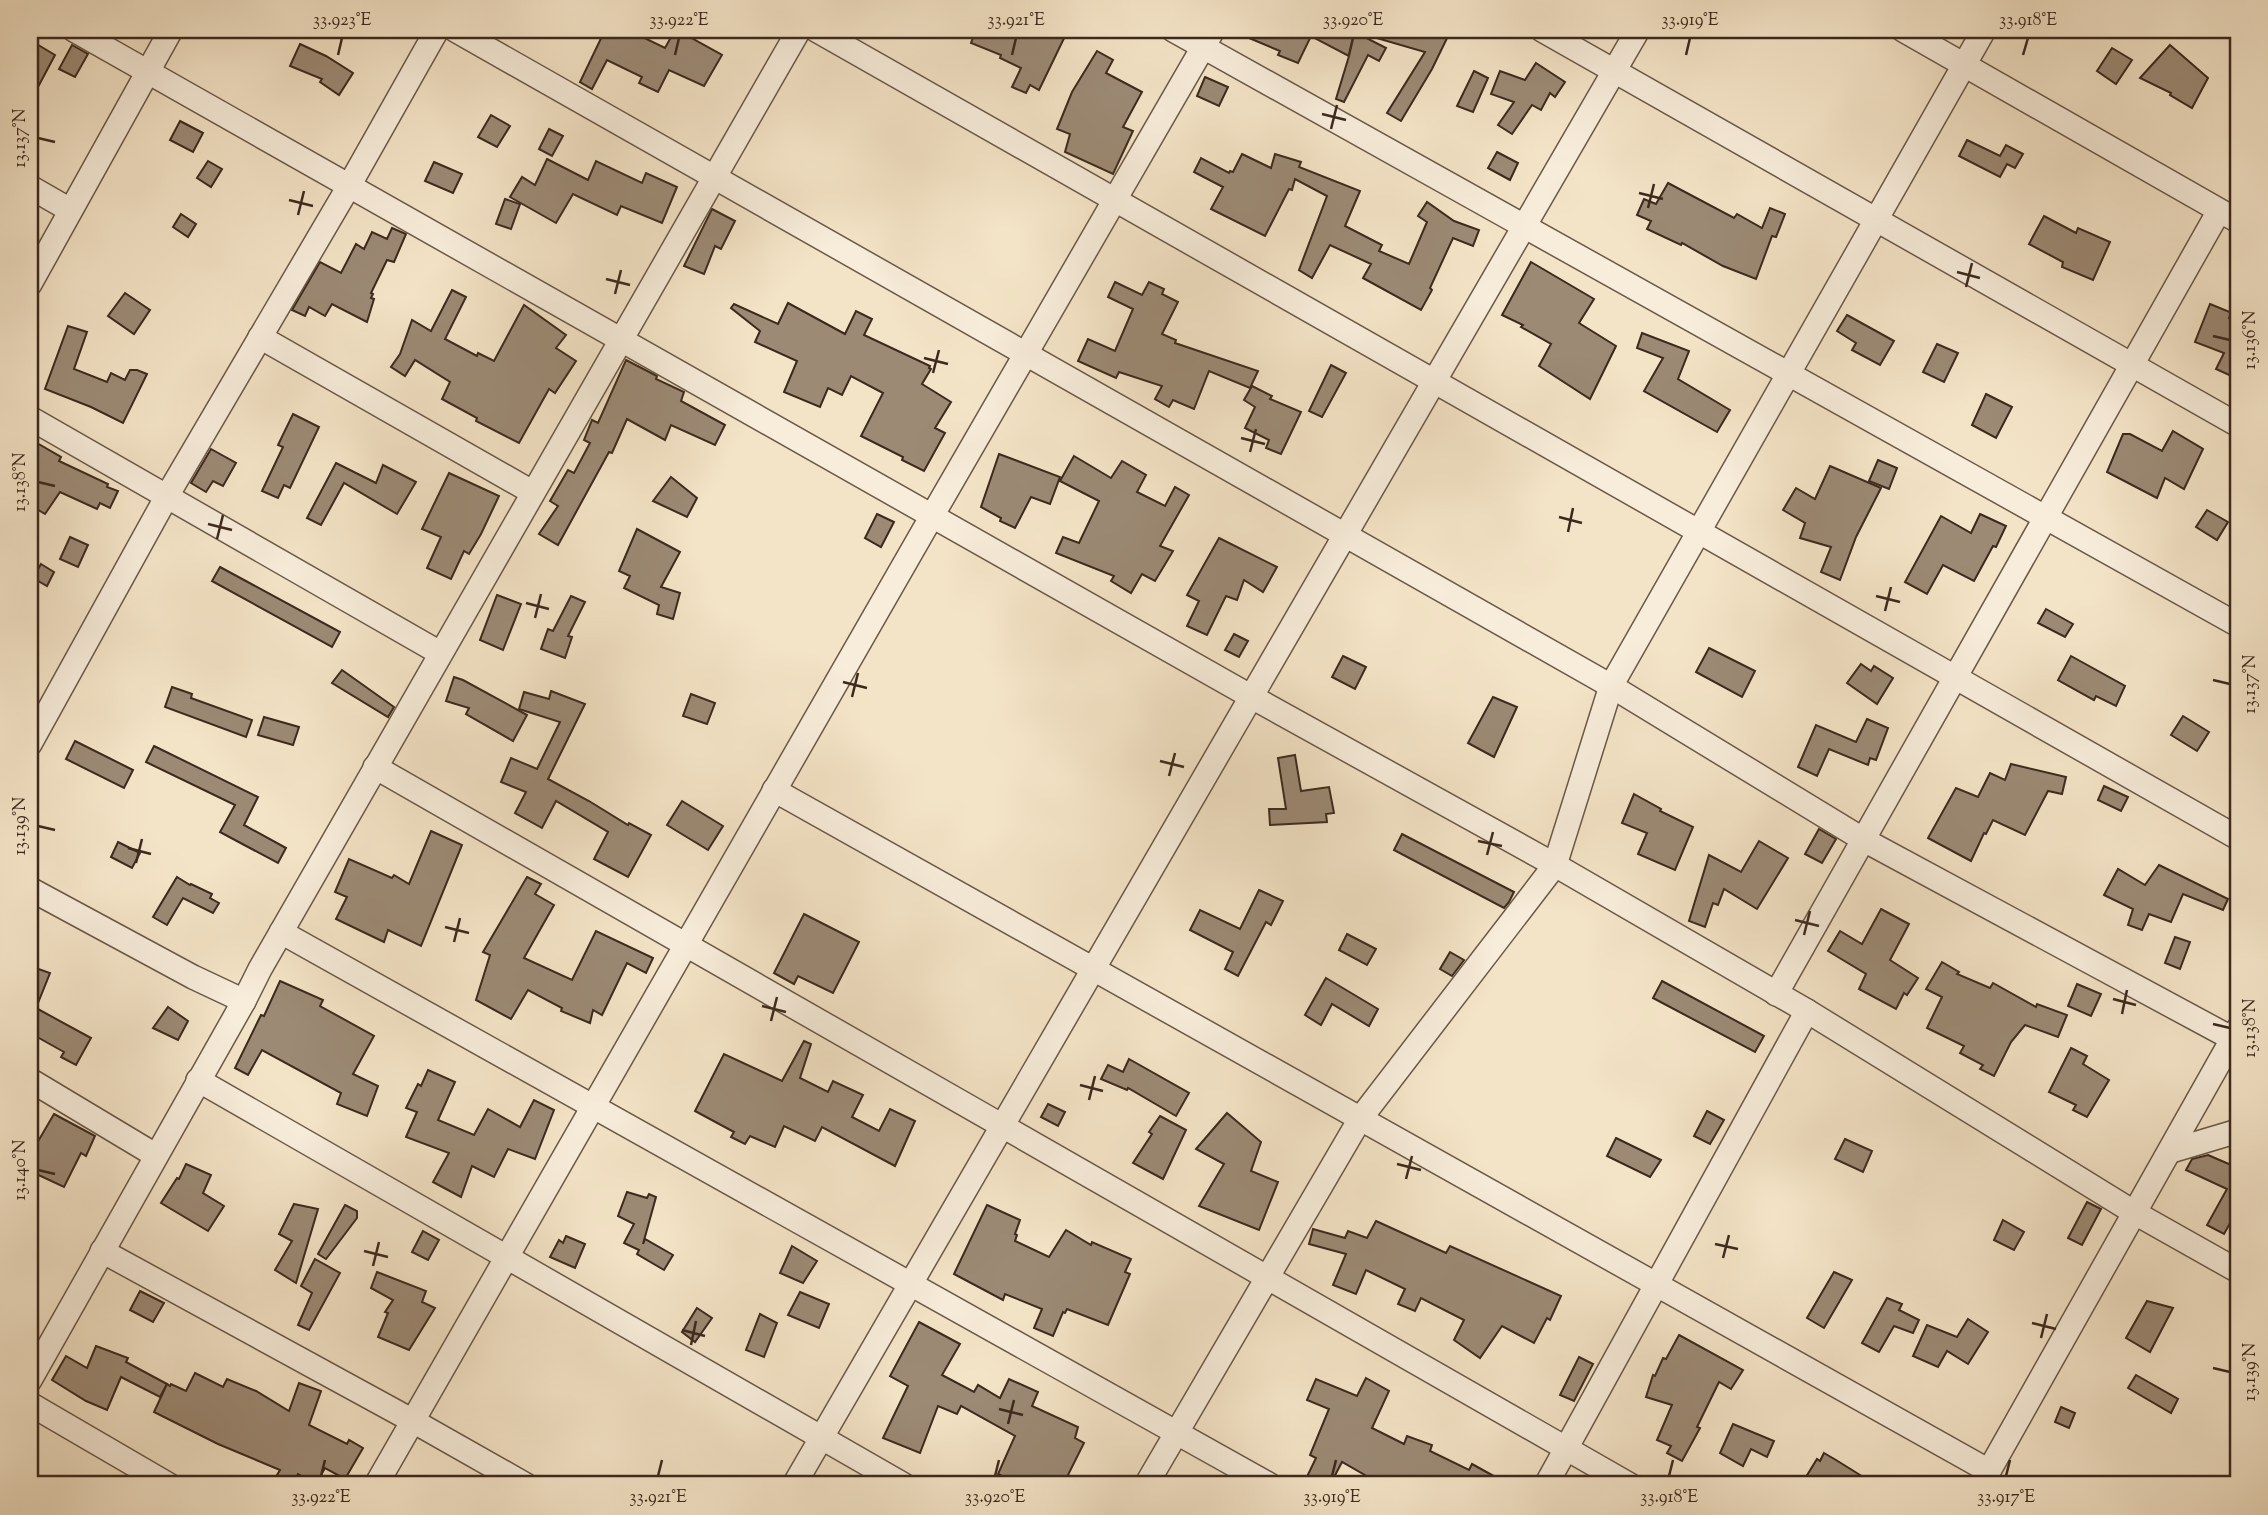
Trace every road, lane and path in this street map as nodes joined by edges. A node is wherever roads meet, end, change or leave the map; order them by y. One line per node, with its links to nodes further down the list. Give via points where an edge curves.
1 (74, 30): 14 (street)
2 (171, 30): 14 (street)
3 (437, 30): 17 (street)
4 (455, 30): 16 (street)
5 (799, 30): 16 (street)
6 (816, 30): 19 (street)
7 (1173, 30): 12 (street)
8 (1542, 30): 15 (street)
9 (1638, 30): 15 (street)
10 (1903, 30): 13 (street)
11 (1984, 30): 13 (street)
12 (1209, 38): 19 (street); 23 (street)
13 (1964, 65): 21 (street); 22 (street)
14 (147, 71): 17 (street); 20 (street)
15 (1614, 71): 22 (street); 23 (street)
16 (713, 177): 26 (street); 27 (street)
17 (349, 186): 25 (street); 26 (street)
18 (30, 187): 20 (street)
19 (1115, 200): 27 (street); 30 (street)
20 (70, 210): 24 (street)
21 (2228, 216): 28 (street)
22 (1876, 219): 28 (street); 29 (street)
23 (1524, 226): 29 (street); 30 (street)
24 (30, 284)
25 (260, 337): 33 (street); 34 (street)
26 (620, 339): 33 (street); 35 (street)
27 (1025, 354): 35 (street); 38 (street)
28 (2132, 365): 32 (street); 36 (street)
29 (1789, 374): 36 (street); 37 (street)
30 (1433, 381): 37 (street); 38 (street)
31 (30, 418): 34 (street)
32 (2238, 425)
33 (532, 492): 40 (street)
34 (167, 496): 40 (street); 44 (street)
35 (932, 516): 43 (street); 46 (street)
36 (2045, 517): 39 (street); 41 (street)
37 (1699, 532): 41 (street); 42 (street)
38 (1344, 535): 42 (street); 43 (street)
39 (2238, 625)
40 (440, 653): 45 (street)
41 (1955, 677): 47 (street); 48 (street)
42 (1611, 686): 48 (street); 49 (street)
43 (1250, 696): 49 (street); 53 (street)
44 (30, 744)
45 (375, 767): 51 (street); 52 (street)
46 (774, 790): 52 (street); 53 (street)
47 (2238, 838)
48 (1864, 840): 54 (street); 57 (street)
49 (1555, 864): 54 (street); 61 (street)
50 (30, 889): 55 (street)
51 (281, 932): 55 (street); 60 (street)
52 (686, 945): 60 (street); 62 (street)
53 (1092, 969): 61 (street); 62 (street)
54 (1776, 994): 56 (street)
55 (244, 1001): 59 (street)
56 (1807, 1012): 66 (street); 72 (street)
57 (2236, 1034): 64 (street)
58 (30, 1080): 65 (street)
59 (198, 1080): 65 (street); 68 (street)
60 (593, 1107): 68 (street); 71 (street)
61 (1360, 1119): 70 (street); 72 (street)
62 (1002, 1126): 70 (street); 71 (street)
63 (2238, 1131): 64 (street)
64 (2171, 1151): 66 (street)
65 (155, 1155): 67 (street)
66 (2135, 1213): 69 (street); 79 (street)
67 (102, 1251): 73 (street); 75 (street)
68 (507, 1257): 75 (street); 77 (street)
69 (2238, 1271)
70 (1267, 1278): 76 (street); 78 (street)
71 (910, 1284): 76 (street); 77 (street)
72 (1657, 1285): 78 (street); 79 (street)
73 (30, 1380)
74 (30, 1404): 80 (street)
75 (413, 1421): 81 (street); 82 (street)
76 (1176, 1433): 85 (street); 86 (street)
77 (821, 1438): 83 (street); 84 (street)
78 (1566, 1449): 87 (street); 88 (street)
79 (1985, 1478)
80 (169, 1485)
81 (376, 1485)
82 (526, 1485)
83 (794, 1485)
84 (904, 1485)
85 (1146, 1485)
86 (1270, 1485)
87 (1546, 1485)
88 (1630, 1485)

